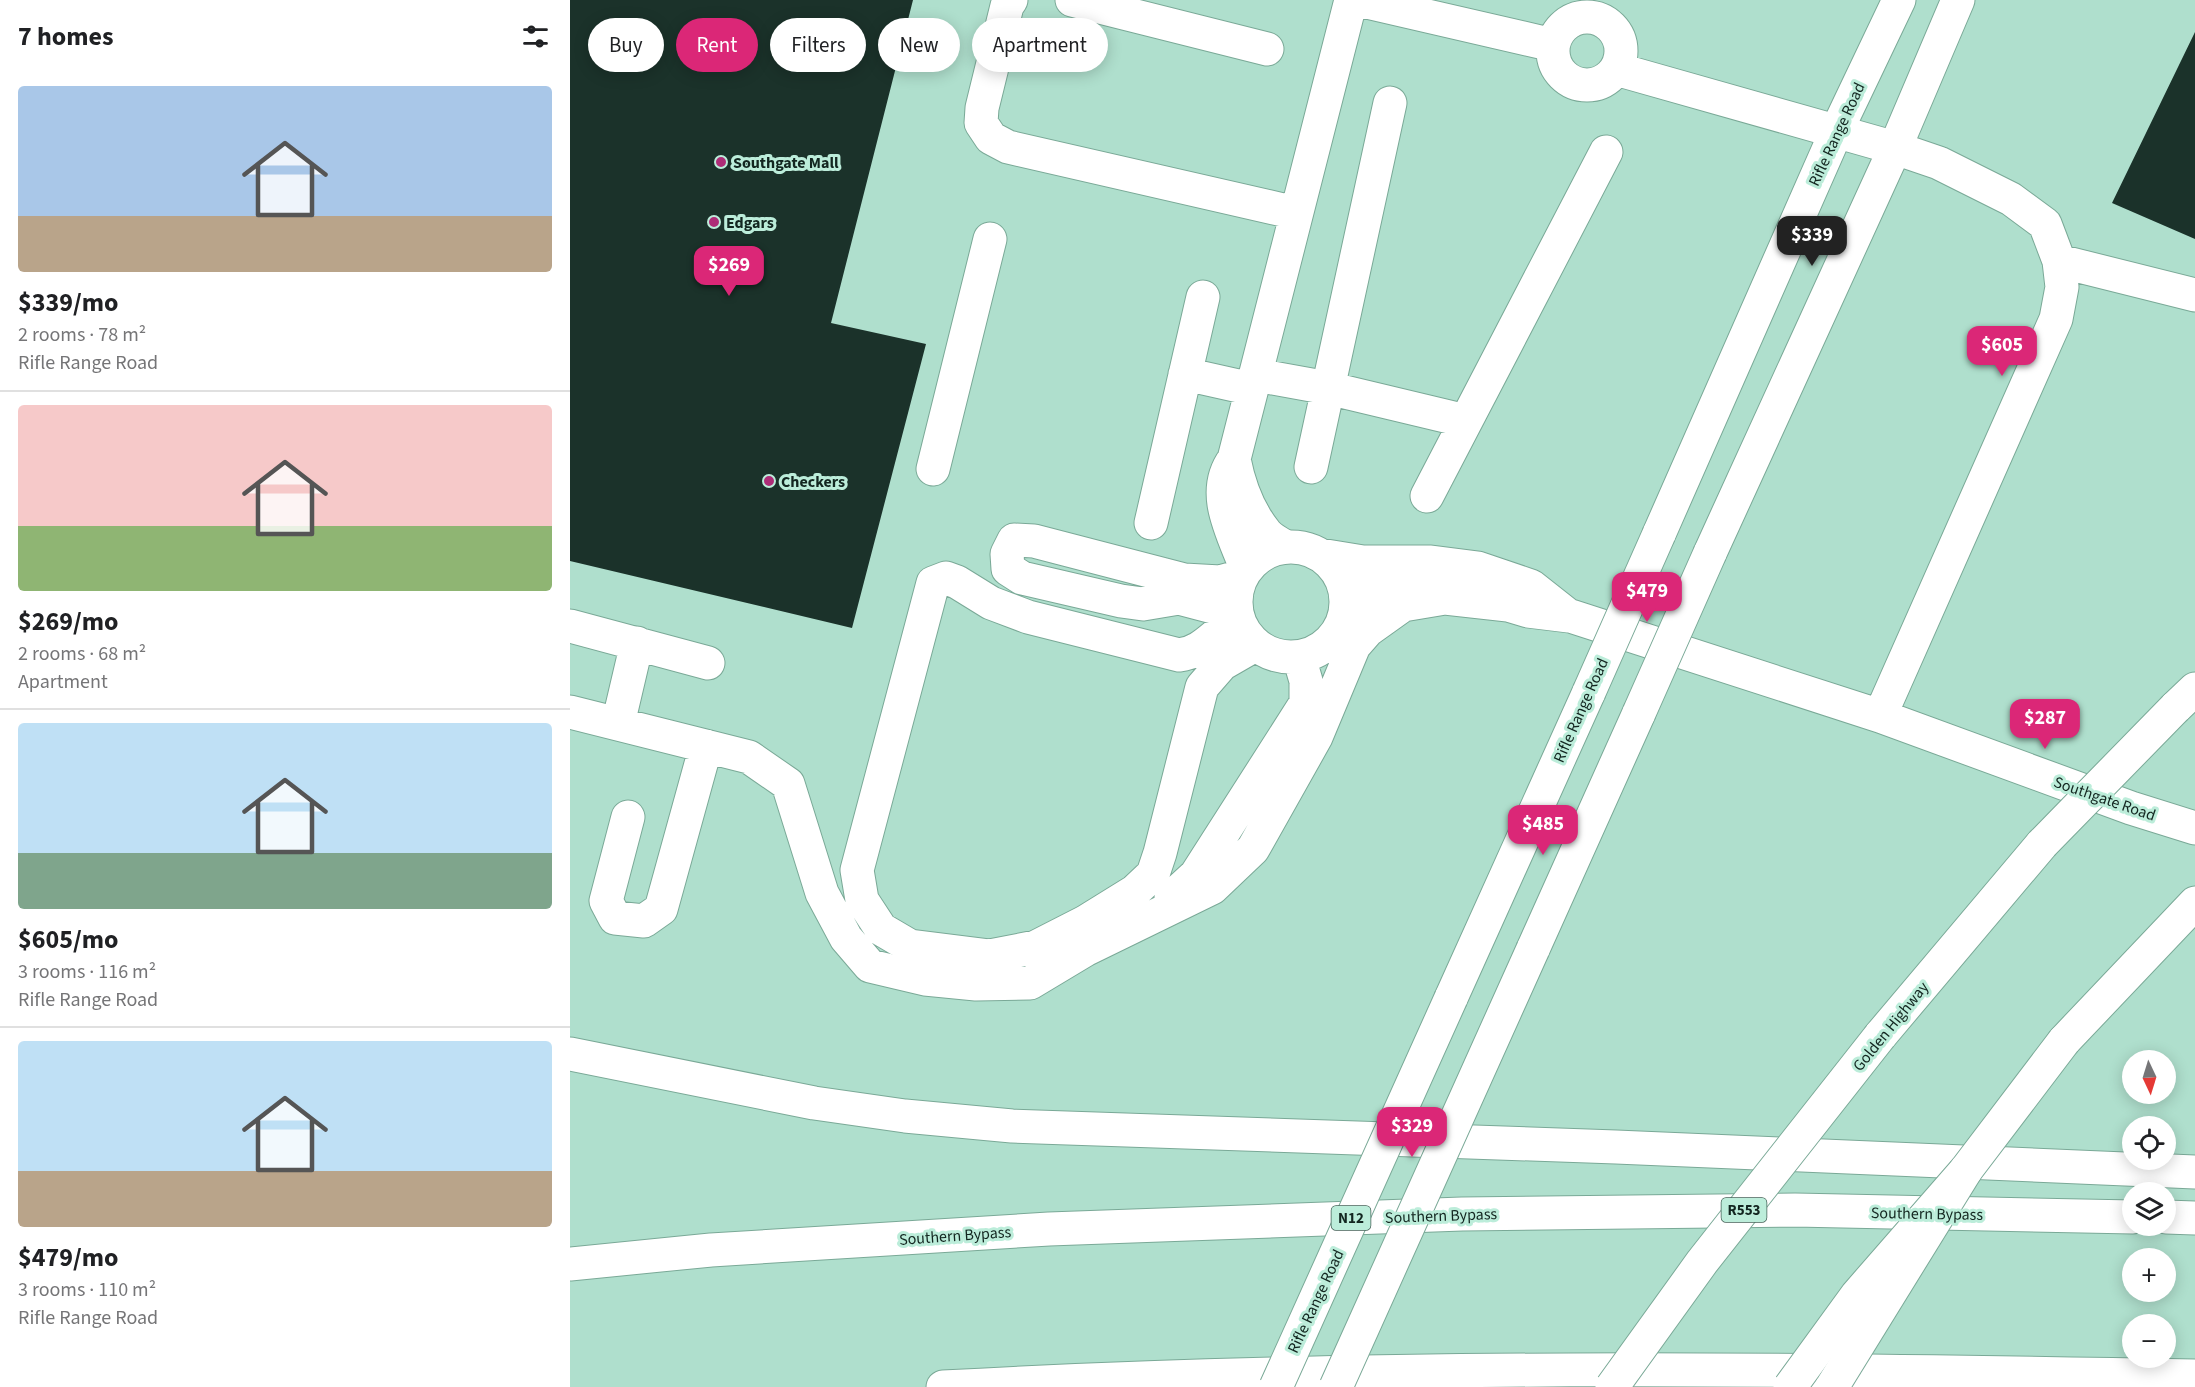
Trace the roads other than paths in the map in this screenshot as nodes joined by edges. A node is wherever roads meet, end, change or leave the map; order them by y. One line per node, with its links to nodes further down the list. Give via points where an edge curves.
1 (1011, 0): 15 (main road, via 982,108 981,123 991,138 1008,147)
2 (1072, 0): 9 (main road)
3 (1351, 0): 15 (main road)
4 (1358, 0): 8 (main road)
5 (1899, 0): 12 (main road, Rifle Range Road)
6 (1958, 0): 13 (main road)
7 (1598, 9): 8 (main road, via 1564,26); 10 (main road, via 1619,39 1622,49)
8 (1553, 45): 10 (main road, via 1557,68 1575,83 1598,84)
9 (1267, 49)
10 (1616, 69): 12 (main road)
11 (1390, 103): 22 (main road)
12 (1837, 129): 13 (main road); 57 (main road, Rifle Range Road, bridge)
13 (1895, 148): 17 (main road, via 1939,163 2011,199 2045,224); 58 (main road, bridge)
14 (1606, 152): 23 (main road)
15 (1296, 213): 21 (main road)
16 (990, 239): 26 (main road)
17 (2060, 261): 18 (main road); 40 (main road, via 2062,287 2056,319)
18 (2195, 295)
19 (1203, 297): 20 (main road)
20 (1185, 374): 21 (main road); 28 (main road)
21 (1254, 382): 22 (main road); 24 (main road)
22 (1328, 388): 23 (main road); 25 (main road)
23 (1466, 421): 27 (main road)
24 (1234, 459): 29 (main road, via 1238,483 1267,535); 31 (main road, via 1226,471 1222,490)
25 (1311, 466)
26 (933, 469)
27 (1427, 496)
28 (1151, 523)
29 (1286, 547): 30 (main road, via 1304,548); 31 (main road, via 1268,551)
30 (1320, 555): 32 (main road, via 1363,562 1431,562 1478,568 1531,586); 35 (main road, via 1334,566 1347,599)
31 (1244, 572): 34 (main road, via 1236,594); 34 (main road, via 1220,582 1184,580 1034,541 1014,540 1007,554 1008,570 1022,578 1121,602 1143,604 1179,598)
32 (1569, 616): 35 (main road, Southgate Road, via 1473,586 1408,579 1362,594); 40 (main road, Southgate Road)
33 (570, 626): 36 (main road)
34 (1243, 626): 34 (main road, via 1222,664 1202,687 1153,874 1135,891 1036,947 990,956 910,946 881,928 862,900 857,870 933,583 946,578 991,603 1028,617 1179,655 1193,653 1223,627); 35 (main road, via 1272,654)
35 (1331, 641): 46 (main road, via 1306,681 1306,703 1196,875); 46 (main road, via 1316,737 1253,849 1212,888)
36 (637, 643): 37 (main road); 41 (main road)
37 (708, 663)
38 (2185, 698): 60 (main road, Golden Highway / R553, bridge, via 2042,844 1880,1036 1702,1262)
39 (570, 712): 41 (main road)
40 (1880, 716): 44 (main road, Southgate Road)
41 (618, 724): 42 (main road)
42 (706, 746): 43 (main road, via 661,909 644,921 615,918 606,901); 46 (main road, via 749,757 788,784 822,893 846,938 870,966 925,980 1030,983)
43 (628, 817)
44 (2195, 828)
45 (2190, 908): 48 (main road, bridge, via 2064,1041)
46 (1152, 916)
47 (570, 1054): 49 (main road, via 813,1103 1012,1126)
48 (1966, 1170): 61 (main road, bridge, via 1857,1295); 62 (main road, bridge)
49 (2195, 1172)
50 (2122, 1216): 53 (main road, Southern Bypass / N12, via 1795,1210 1462,1214 1049,1229 711,1250)
51 (2176, 1217): 52 (main road)
52 (2195, 1218)
53 (570, 1264)
54 (1534, 1369): 55 (main road); 56 (main road, via 1116,1377); 59 (main road)
55 (2195, 1376)
56 (943, 1387)
57 (1276, 1387)
58 (1336, 1387)
59 (1479, 1387)
60 (1612, 1387)
61 (1790, 1387)
62 (1832, 1387)

